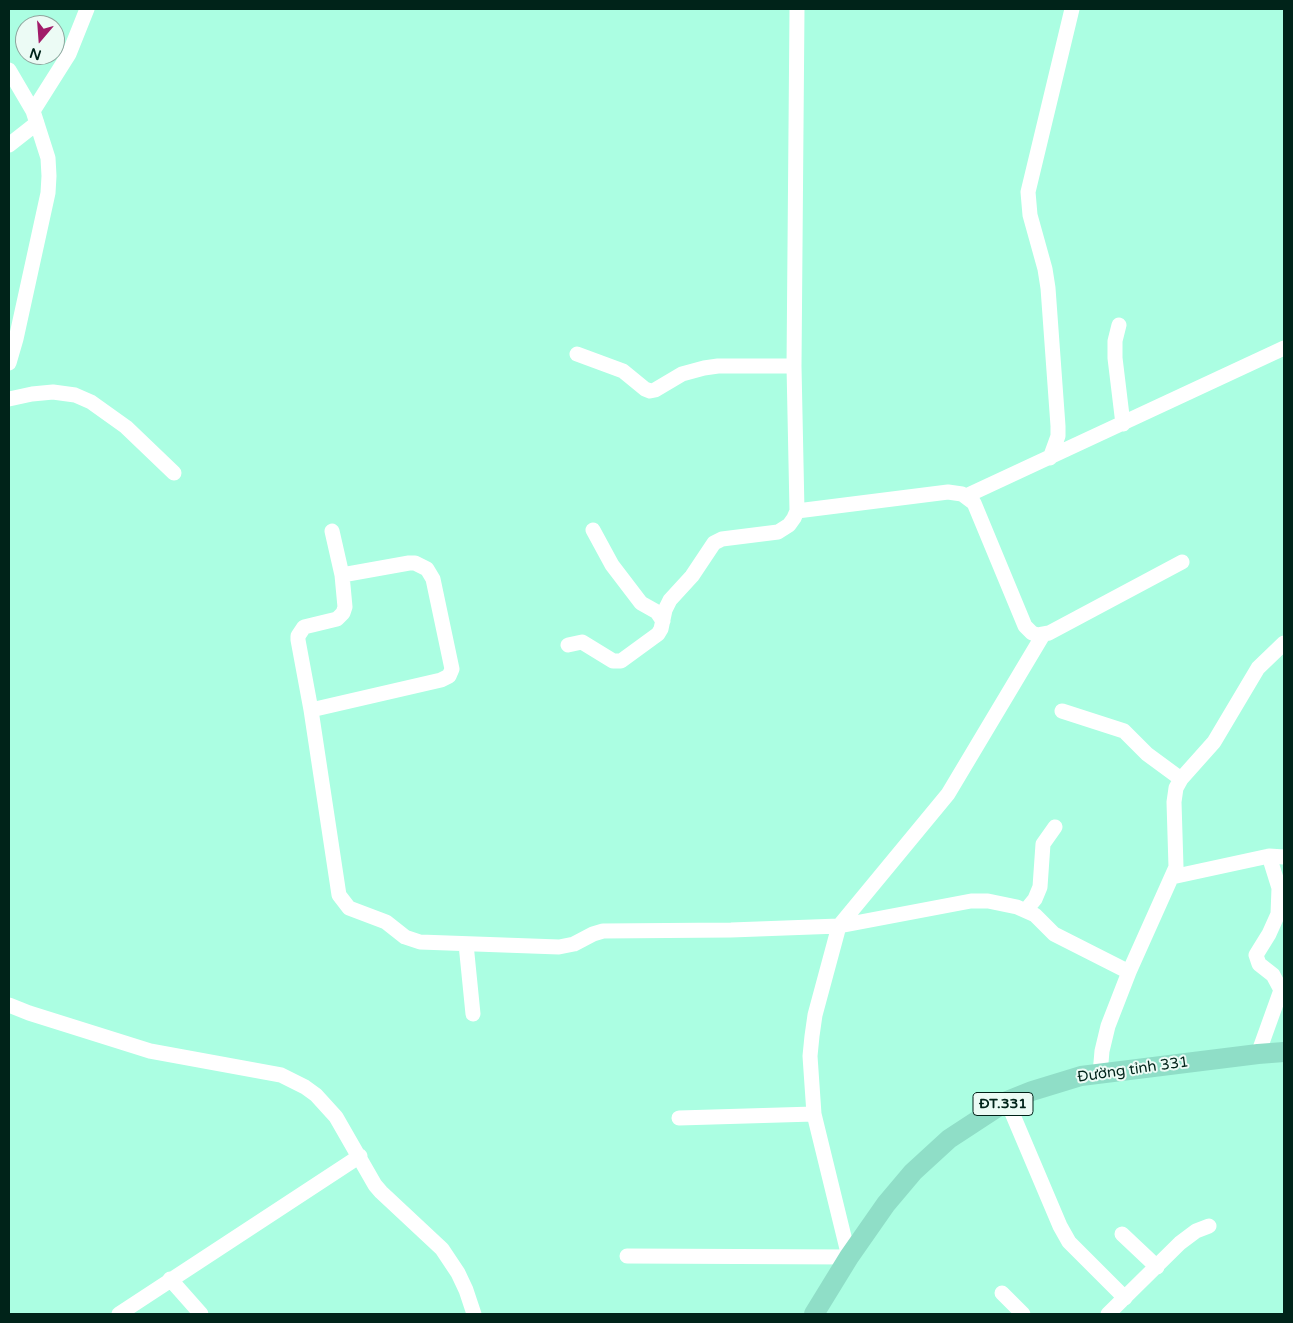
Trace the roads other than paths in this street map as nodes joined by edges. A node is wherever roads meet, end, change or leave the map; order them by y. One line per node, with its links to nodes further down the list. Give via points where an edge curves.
1 (87, 9): 5 (street, via 69,54)
2 (797, 9): 11 (street)
3 (1072, 9): 14 (street, via 1028,192 1030,215 1048,288 1058,426)
4 (9, 70): 5 (street)
5 (35, 117): 6 (street); 10 (street, via 48,158 48,193)
6 (9, 146)
7 (1119, 325): 13 (street, via 1115,358)
8 (1284, 348): 13 (street)
9 (576, 354): 11 (street, via 623,371 650,391 682,374 704,368)
10 (9, 363)
11 (794, 366): 17 (street)
12 (9, 399): 15 (street, via 53,392 75,395 92,402 126,427)
13 (1123, 424): 14 (street)
14 (1050, 458): 16 (street)
15 (174, 473)
16 (966, 496): 17 (street, via 948,492); 23 (street, via 976,508 1025,626 1032,633)
17 (797, 511): 22 (street, via 789,525 778,532 714,543 692,576 670,600 664,610)
18 (594, 530): 22 (street, via 612,565 641,603 656,612)
19 (332, 531): 21 (street)
20 (1182, 562): 23 (street)
21 (342, 574): 26 (street, via 343,612 337,619 304,627 298,636); 26 (street, via 409,563 427,569 433,579 452,669 449,676 441,680)
22 (663, 621): 25 (street, via 654,638 621,661 612,662 582,642)
23 (1043, 635): 33 (street, via 948,794)
24 (1284, 643): 28 (street, via 1258,668 1214,742)
25 (568, 645)
26 (311, 710): 34 (street, via 342,900 349,908 386,922 412,940)
27 (1062, 711): 28 (street, via 1124,731 1147,754)
28 (1181, 778): 31 (street, via 1174,802 1177,861)
29 (1055, 827): 32 (street, via 1043,844 1040,887)
30 (1277, 856): 31 (street); 39 (street, via 1278,914 1256,955 1259,964 1273,975 1281,990)
31 (1172, 877): 35 (street)
32 (1026, 910): 33 (street, via 988,901 971,901); 35 (street, via 1054,934)
33 (839, 926): 34 (street, via 603,931 566,946); 42 (street, via 812,1036 810,1056)
34 (466, 944): 37 (street)
35 (1129, 972): 40 (street, via 1108,1026)
36 (9, 1005): 44 (street, via 150,1052 294,1080 326,1104)
37 (473, 1014)
38 (1284, 1052): 39 (main road, Đường tỉnh 331 / ĐT.331)
39 (1258, 1054): 40 (main road, Đường tỉnh 331 / ĐT.331)
40 (1100, 1074): 41 (main road, Đường tỉnh 331 / ĐT.331, via 1081,1076)
41 (1007, 1101): 48 (main road, Đường tỉnh 331 / ĐT.331, via 949,1140 913,1172); 52 (street, via 1068,1242)
42 (814, 1114): 43 (street); 48 (street)
43 (679, 1118)
44 (360, 1156): 50 (street); 55 (street, via 381,1192 433,1240 449,1260 466,1290)
45 (1209, 1226): 49 (street, via 1186,1237)
46 (1122, 1234): 49 (street)
47 (627, 1256): 48 (street)
48 (849, 1257): 56 (main road, Đường tỉnh 331 / ĐT.331)
49 (1157, 1267): 52 (street)
50 (170, 1279): 53 (street); 54 (street)
51 (1002, 1293): 57 (street)
52 (1125, 1298): 58 (street)
53 (119, 1314)
54 (201, 1314)
55 (474, 1314)
56 (814, 1314)
57 (1023, 1314)
58 (1108, 1314)

